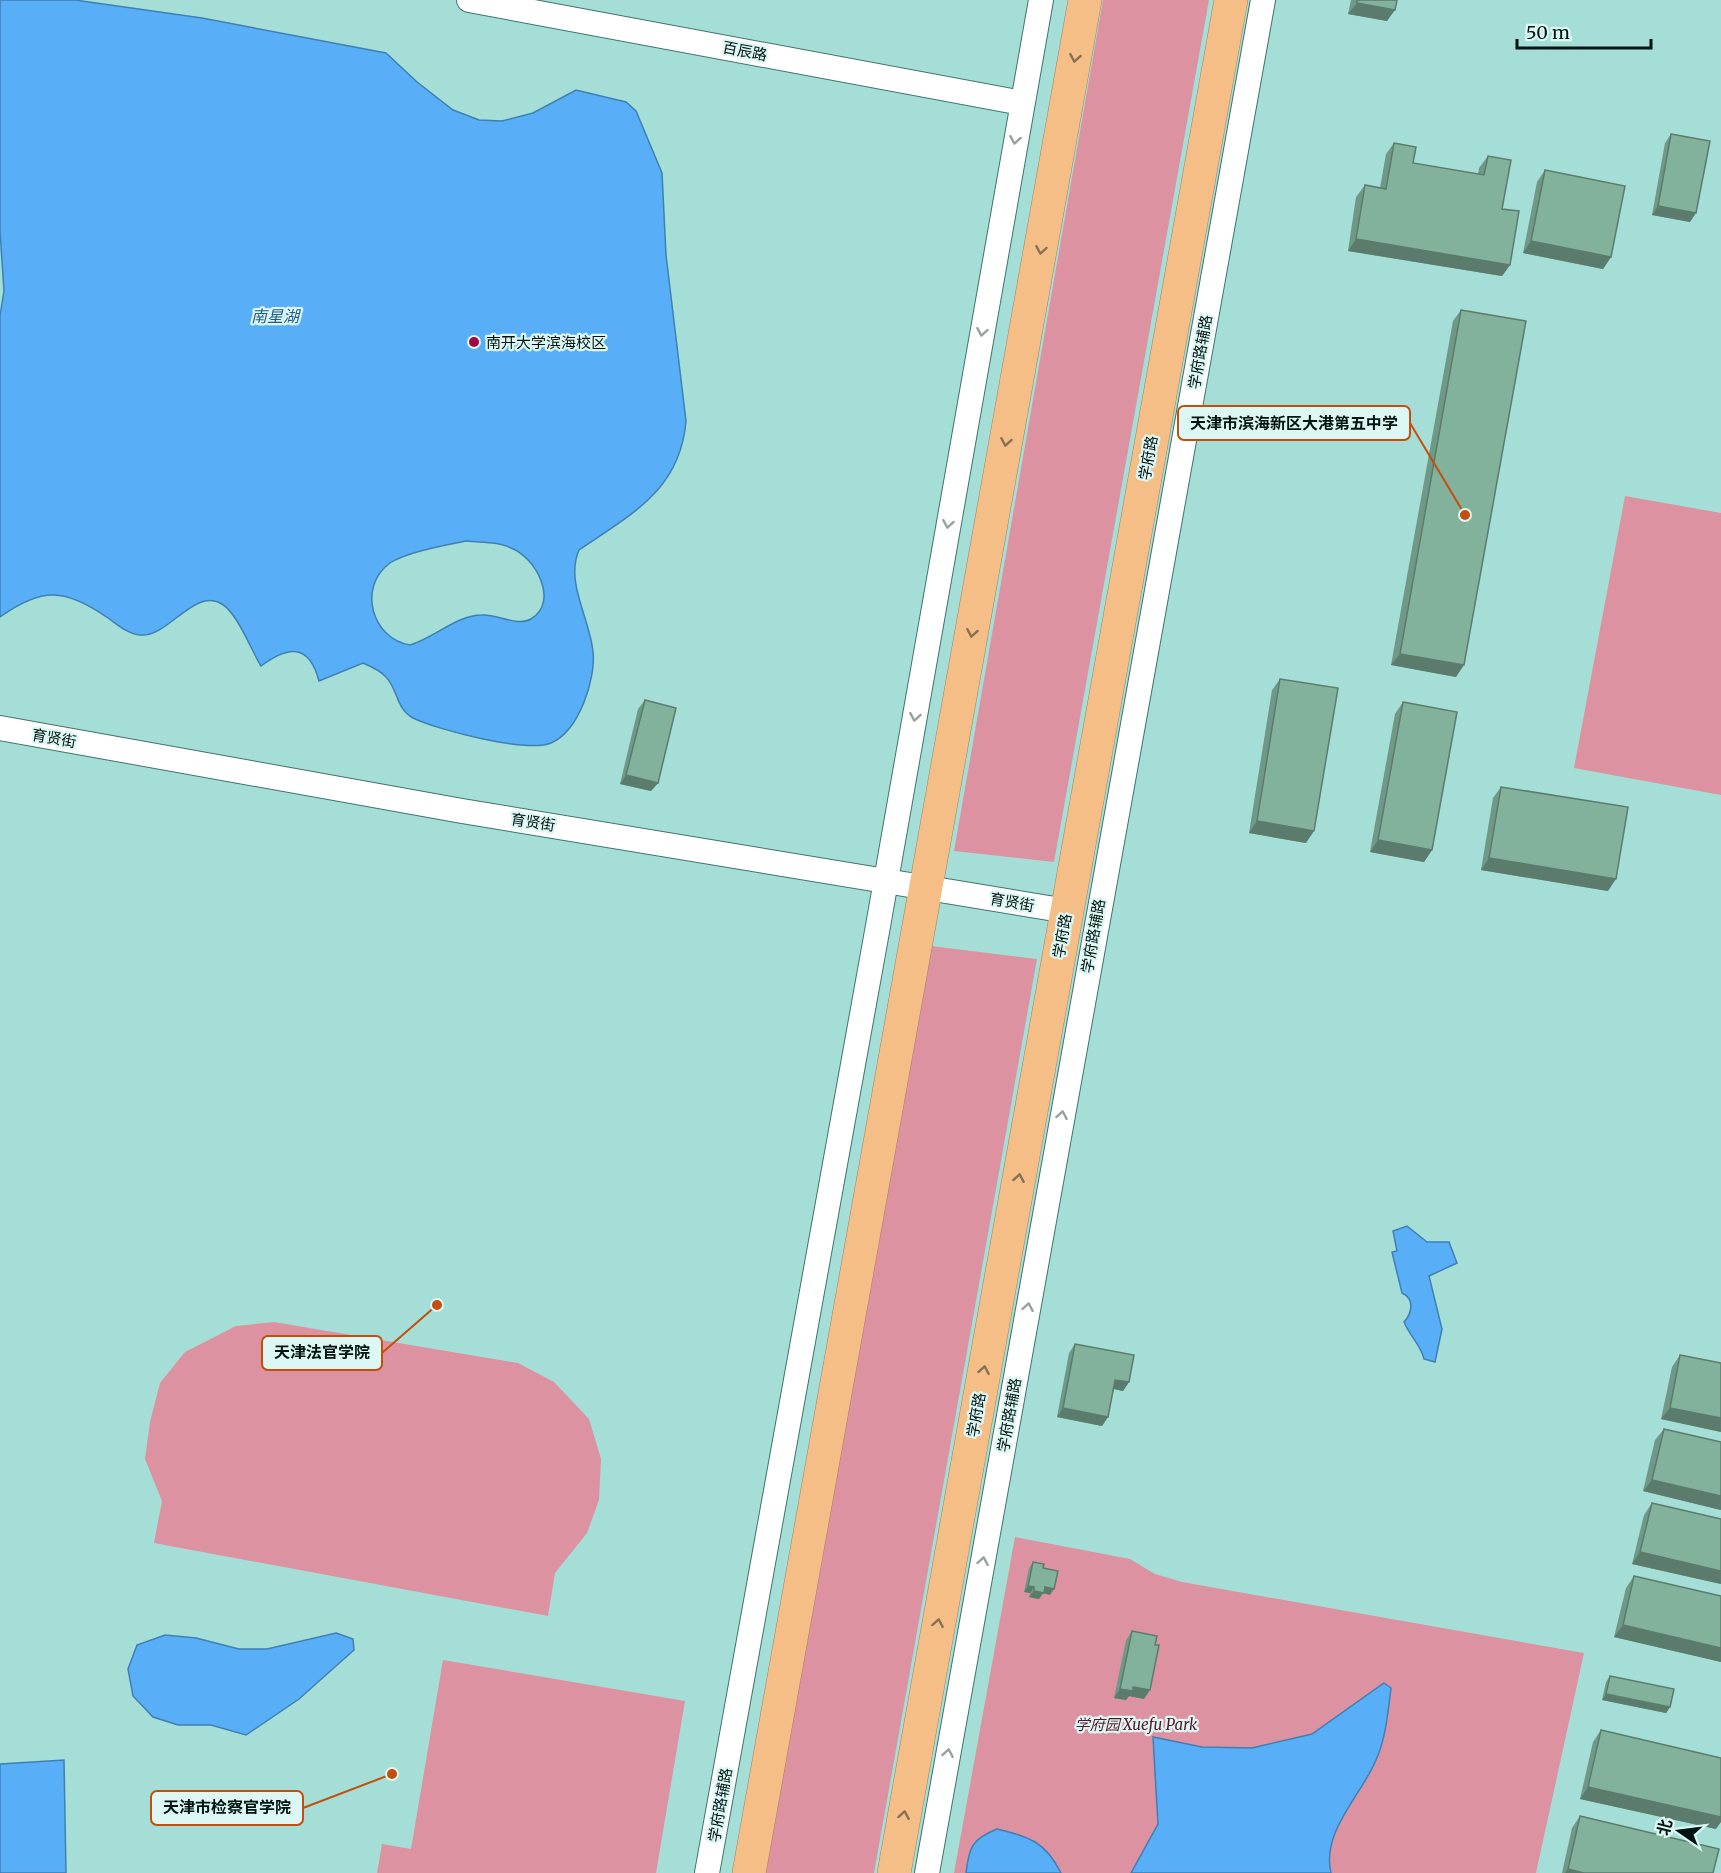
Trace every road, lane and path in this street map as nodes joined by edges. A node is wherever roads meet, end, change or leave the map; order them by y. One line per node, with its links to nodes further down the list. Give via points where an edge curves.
1 (469, 0): 6 (street, 百辰路)
2 (1041, 0): 6 (street, 学府路辅路)
3 (1085, 0): 9 (highway, one-way to 9)
4 (1231, 0): 10 (highway, 学府路)
5 (1263, 0): 14 (street, 学府路辅路, one-way to 5)
6 (1022, 103): 8 (street, 学府路辅路, one-way to 8)
7 (0, 728): 8 (street, 育贤街, via 462,811)
8 (886, 881): 9 (street, 育贤街); 11 (street, 学府路辅路)
9 (926, 888): 10 (street, 育贤街); 12 (highway)
10 (1066, 911): 13 (highway, 学府路, one-way to 10)
11 (707, 1873)
12 (749, 1873)
13 (894, 1873)
14 (927, 1873)

